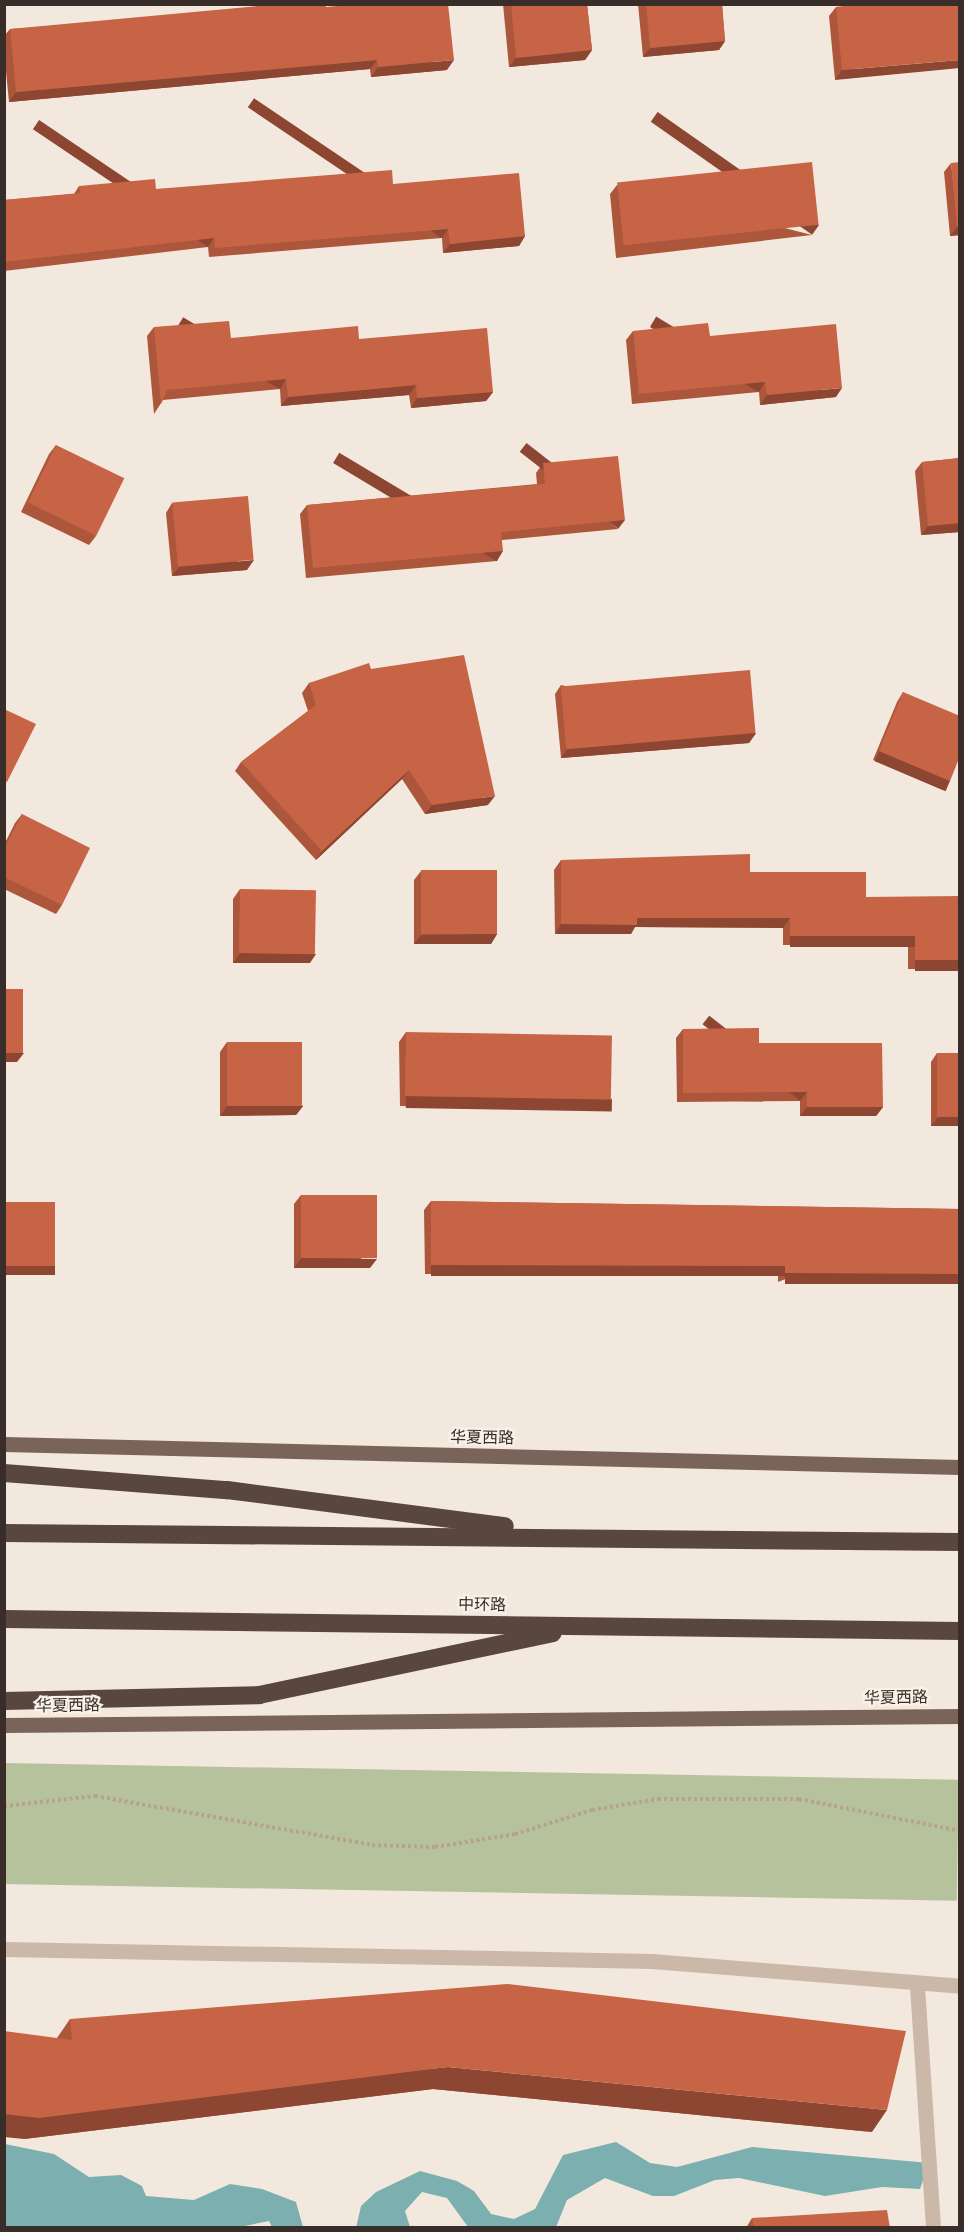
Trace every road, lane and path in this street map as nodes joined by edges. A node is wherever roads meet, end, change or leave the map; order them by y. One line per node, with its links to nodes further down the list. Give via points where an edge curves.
1 (4, 1444): 2 (main road, 华夏西路)
2 (960, 1467)
3 (4, 1473): 5 (highway, via 228,1490)
4 (4, 1533): 5 (highway)
5 (584, 1536): 6 (highway)
6 (960, 1542)
7 (4, 1619): 8 (highway, 中环路)
8 (587, 1626): 9 (highway, 中环路); 10 (highway, via 259,1695)
9 (960, 1631)
10 (4, 1701)
11 (960, 1716): 12 (main road, 华夏西路)
12 (4, 1725)
13 (4, 1806): 14 (path, via 95,1796 372,1845 435,1846 515,1834 592,1810 658,1799 799,1799)
14 (960, 1831)
15 (4, 1949): 16 (lane, via 652,1961)
16 (917, 1986): 17 (lane); 18 (lane)
17 (960, 1986)
18 (933, 2228)

